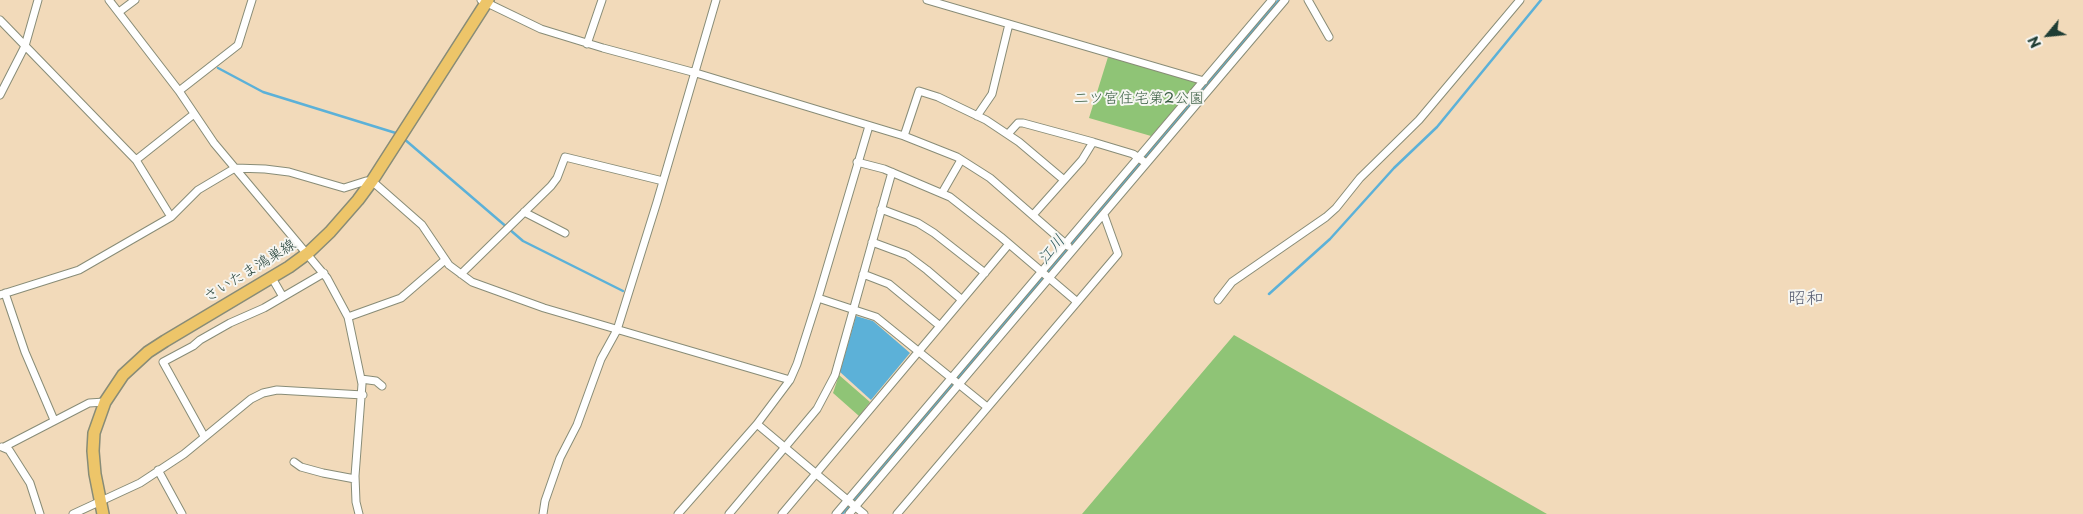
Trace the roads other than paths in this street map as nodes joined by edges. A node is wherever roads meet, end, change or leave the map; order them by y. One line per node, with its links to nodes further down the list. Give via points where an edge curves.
1 (38, 0): 18 (street)
2 (109, 0): 13 (street)
3 (135, 0): 13 (street)
4 (252, 0): 21 (street, via 238,45)
5 (602, 0): 17 (street)
6 (716, 0): 19 (street)
7 (927, 0): 15 (street)
8 (1272, 0): 20 (street)
9 (1285, 0): 31 (street)
10 (1308, 0): 16 (street)
11 (1520, 0): 60 (street, via 1419,120 1360,178 1336,208 1232,282)
12 (485, 1): 17 (street, via 541,29); 37 (main road, さいたま鴻巣線)
13 (119, 12): 21 (street)
14 (0, 20): 18 (street)
15 (1009, 24): 20 (street); 24 (street, via 992,94)
16 (1329, 37)
17 (587, 44): 19 (street)
18 (24, 46): 22 (street); 29 (street)
19 (696, 73): 25 (street); 36 (street)
20 (1204, 81): 31 (street)
21 (179, 91): 23 (street)
22 (0, 95)
23 (194, 114): 29 (street); 33 (street)
24 (976, 116): 26 (street); 27 (street, via 919,91)
25 (869, 126): 27 (street); 32 (street)
26 (1008, 134): 28 (street, via 1023,122); 35 (street)
27 (904, 136): 30 (street)
28 (1093, 142): 31 (street); 35 (street)
29 (136, 160): 43 (street)
30 (961, 160): 38 (street); 41 (street, via 990,178)
31 (1142, 160): 42 (street); 47 (street)
32 (857, 162): 34 (street); 58 (street)
33 (235, 168): 37 (street, via 289,172 344,188); 43 (street, via 198,190); 48 (street)
34 (892, 172): 38 (street); 39 (street)
35 (1064, 180): 41 (street)
36 (663, 181): 40 (street, via 565,157 557,178); 65 (street)
37 (372, 182): 48 (main road, さいたま鴻巣線, via 344,217); 49 (street, via 422,225)
38 (942, 193): 46 (street)
39 (881, 209): 45 (street); 51 (street, via 918,223)
40 (524, 212): 44 (street); 52 (street)
41 (1033, 215): 47 (street)
42 (1104, 215): 47 (street); 61 (street, via 1118,254)
43 (171, 217): 56 (street, via 79,270)
44 (565, 233)
45 (872, 242): 53 (street); 59 (street, via 907,255)
46 (1010, 244): 51 (street); 54 (street)
47 (1069, 247): 54 (street)
48 (308, 253): 50 (street); 55 (main road, さいたま鴻巣線)
49 (445, 260): 52 (street); 63 (street, via 400,298)
50 (324, 273): 57 (street); 63 (street)
51 (985, 273): 59 (street)
52 (461, 274): 65 (street, via 472,282 544,308)
53 (863, 274): 62 (street); 64 (street, via 889,284)
54 (1045, 275): 61 (street); 69 (street)
55 (272, 278): 57 (street); 72 (main road, さいたま鴻巣線, via 148,352 123,375)
56 (2, 293): 74 (street)
57 (283, 297): 76 (street, via 163,362)
58 (818, 298): 62 (street); 68 (street)
59 (962, 300): 64 (street)
60 (1218, 300)
61 (1076, 301): 73 (street)
62 (853, 310): 66 (street, via 876,317); 78 (street, via 835,375 818,409)
63 (348, 317): 67 (street)
64 (940, 326): 66 (street)
65 (617, 330): 68 (street); 90 (street, via 601,359 577,425 560,458)
66 (919, 351): 69 (street); 81 (street)
67 (361, 379): 70 (street, via 376,381); 71 (street)
68 (790, 380): 75 (street)
69 (956, 381): 73 (street); 84 (street)
70 (382, 386)
71 (362, 395): 76 (street, via 278,390 263,393); 82 (street)
72 (105, 402): 74 (street, via 89,403); 83 (main road, さいたま鴻巣線, via 94,432 92,451)
73 (987, 407): 97 (street)
74 (54, 420): 77 (street)
75 (757, 424): 78 (street); 91 (street)
76 (204, 436): 80 (street, via 184,454)
77 (2, 447): 85 (street, via 9,450 30,483)
78 (785, 448): 81 (street); 92 (street)
79 (294, 462): 82 (street, via 323,473)
80 (158, 470): 83 (street, via 140,483); 88 (street)
81 (816, 474): 84 (street); 93 (street)
82 (356, 478): 89 (street)
83 (100, 502): 86 (street); 87 (main road, さいたま鴻巣線)
84 (852, 504): 94 (street); 95 (street); 96 (street)
85 (40, 514)
86 (72, 514)
87 (103, 514)
88 (182, 514)
89 (359, 514)
90 (543, 514)
91 (678, 514)
92 (729, 514)
93 (782, 514)
94 (836, 514)
95 (849, 514)
96 (864, 514)
97 (896, 514)

